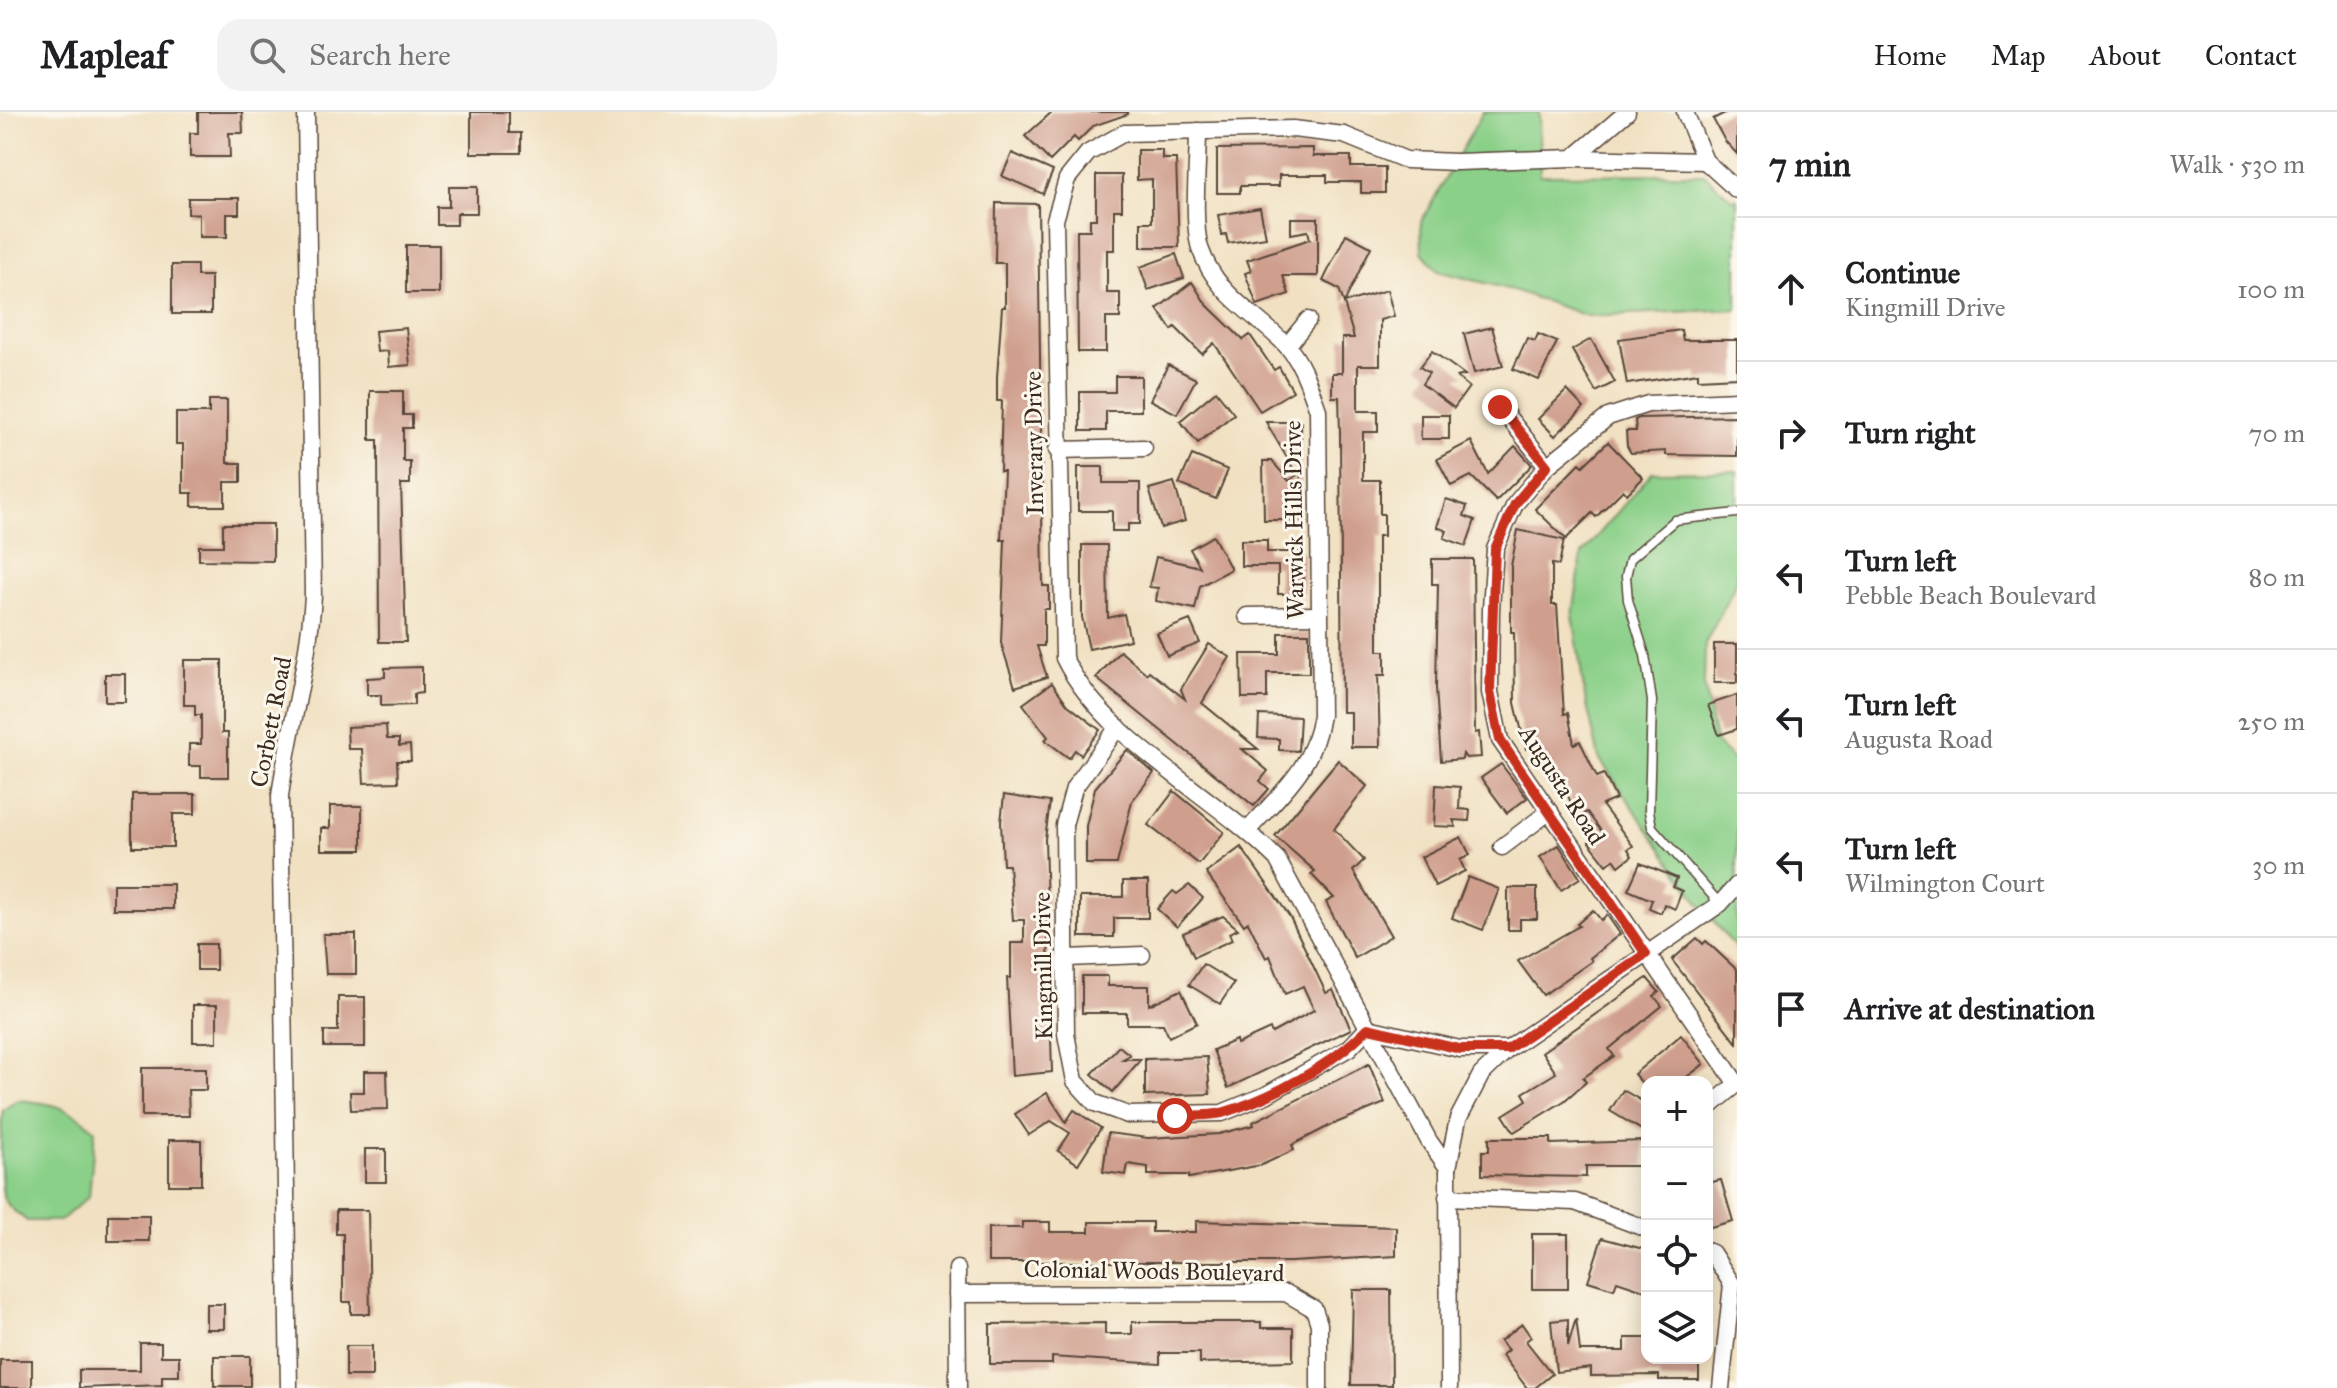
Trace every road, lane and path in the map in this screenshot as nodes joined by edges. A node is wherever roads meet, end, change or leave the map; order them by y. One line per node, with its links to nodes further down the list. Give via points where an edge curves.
1 (306, 112): 39 (street, Corbett Road, via 313,596 310,644 289,729 280,796)
2 (1225, 112): 6 (street)
3 (1627, 112): 7 (street)
4 (1685, 112): 8 (street)
5 (1198, 131): 6 (street, Inverary Drive); 11 (street, Warwick Hills Drive, via 1199,246 1217,284); 15 (street, Inverary Drive, via 1124,133 1088,153 1067,179 1055,220)
6 (1226, 131): 7 (street, Inverary Drive, via 1293,129 1344,135 1406,160)
7 (1573, 158): 8 (street, Inverary Drive)
8 (1705, 161): 9 (street)
9 (1737, 190)
10 (1308, 320): 11 (street)
11 (1287, 346): 18 (street, Warwick Hills Drive, via 1318,410)
12 (1737, 400): 16 (street, Augusta Road, via 1648,404 1608,417)
13 (1500, 407): 16 (street)
14 (1144, 448): 15 (street)
15 (1057, 450): 20 (street, Inverary Drive, via 1064,658 1078,686)
16 (1547, 466): 21 (street, Augusta Road, via 1515,504 1495,549 1490,692 1500,740)
17 (1737, 513): 25 (lane, via 1675,520 1630,559 1626,576 1651,681 1652,827)
18 (1319, 615): 19 (street); 22 (street, Warwick Hills Drive, via 1317,744 1300,773)
19 (1247, 616)
20 (1118, 727): 22 (street, Inverary Drive); 28 (street, Kingmill Drive, via 1074,788 1064,825)
21 (1550, 811): 23 (street); 26 (street, Augusta Road)
22 (1248, 830): 29 (street, Inverary Drive, via 1277,859)
23 (1502, 847)
24 (1737, 885): 25 (street)
25 (1720, 904): 26 (street)
26 (1646, 954): 30 (street); 31 (street, Augusta Road)
27 (1142, 955): 28 (street)
28 (1067, 958): 29 (street, Kingmill Drive, via 1066,1034 1075,1081 1095,1103 1128,1115 1222,1113 1266,1095 1349,1048)
29 (1368, 1028): 30 (street, via 1460,1049); 33 (street, Inverary Drive)
30 (1508, 1049): 33 (street, via 1481,1075 1458,1119)
31 (1737, 1084): 32 (street)
32 (1713, 1104)
33 (1448, 1168): 34 (street)
34 (1447, 1197): 35 (street, via 1575,1202); 42 (street)
35 (1641, 1227)
36 (1713, 1255): 43 (street, via 1732,1284)
37 (957, 1269): 38 (street)
38 (957, 1294): 40 (street); 41 (street, Colonial Woods Boulevard, via 1286,1293 1314,1309 1319,1324)
39 (289, 1388)
40 (958, 1388)
41 (1319, 1388)
42 (1449, 1388)
43 (1721, 1388)

